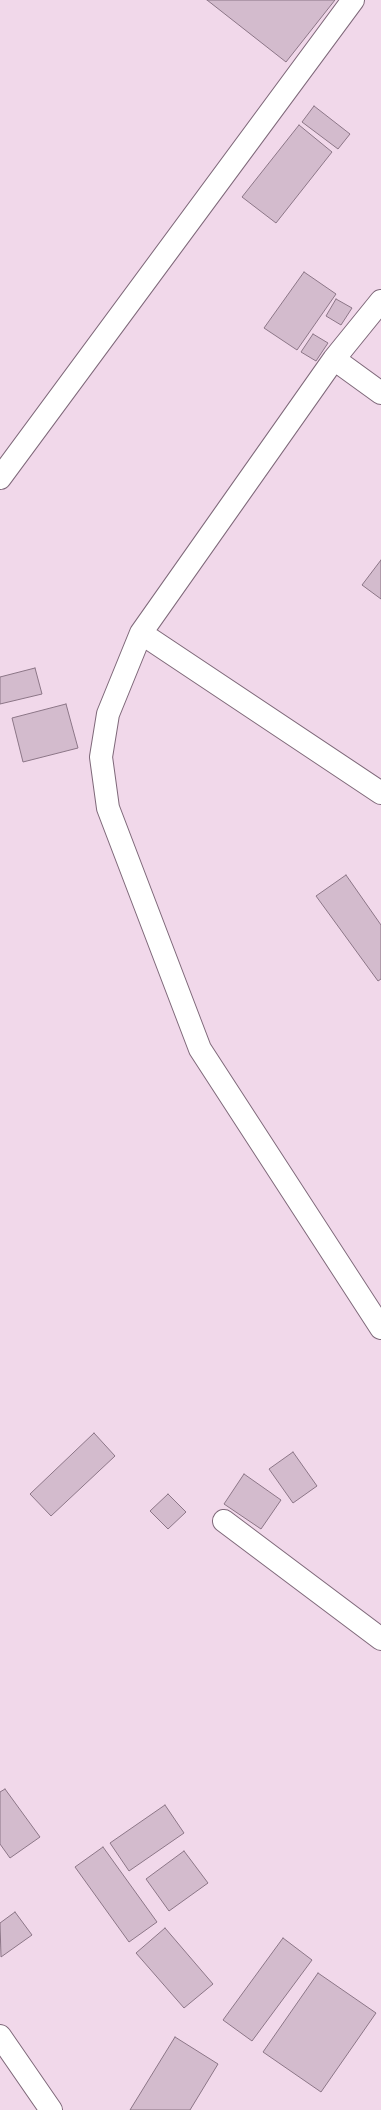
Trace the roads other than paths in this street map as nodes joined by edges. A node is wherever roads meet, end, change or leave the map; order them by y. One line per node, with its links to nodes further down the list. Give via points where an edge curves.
1 (353, 0): 5 (street)
2 (381, 301): 3 (street)
3 (334, 359): 4 (street); 6 (street)
4 (381, 393)
5 (0, 478)
6 (141, 633): 7 (street); 8 (street, via 108,714 101,757 108,808 200,1049)
7 (381, 793)
8 (381, 1328)
9 (224, 1521): 10 (street)
10 (381, 1639)
11 (0, 2036): 12 (street)
12 (51, 2110)

